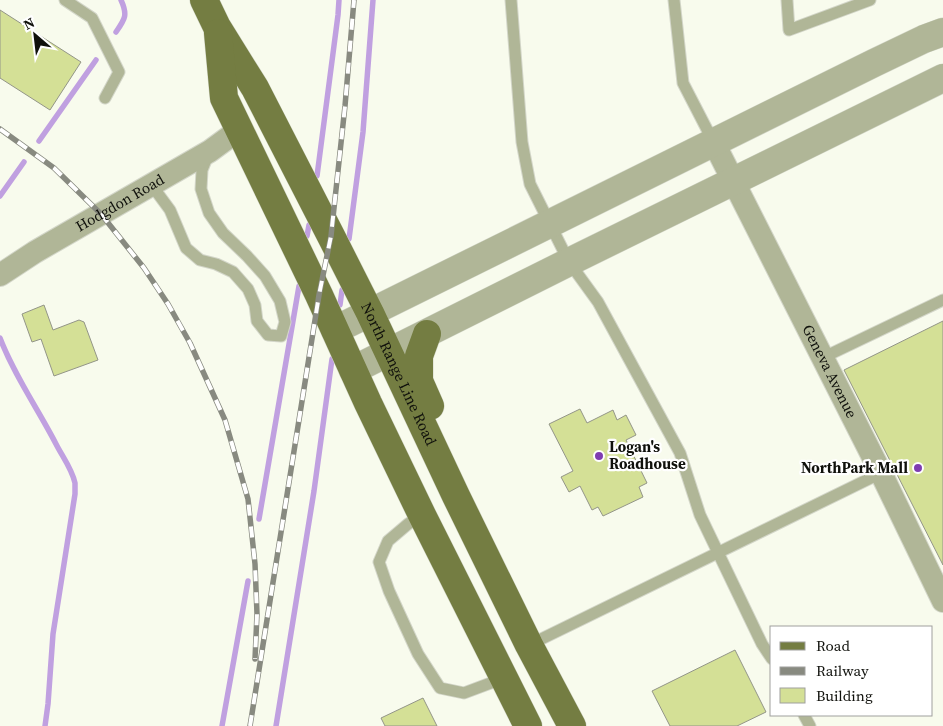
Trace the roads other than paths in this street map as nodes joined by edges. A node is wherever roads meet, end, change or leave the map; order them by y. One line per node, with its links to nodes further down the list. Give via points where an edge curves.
1 (65, 0): 10 (lane, via 92,18 119,72)
2 (204, 0): 7 (main road, North Range Line Road)
3 (511, 0): 16 (lane, via 522,142 530,184)
4 (674, 0): 12 (lane, via 682,83)
5 (787, 0): 6 (lane, via 789,30)
6 (870, 0)
7 (217, 26): 11 (main road, North Range Line Road, via 224,98); 20 (main road, North Range Line Road, via 255,88)
8 (943, 32): 12 (street)
9 (943, 78): 14 (street)
10 (105, 98)
11 (240, 129): 13 (street, Hodgdon Road); 21 (main road, North Range Line Road)
12 (714, 143): 14 (street, Geneva Avenue); 16 (street)
13 (210, 151): 15 (street, Hodgdon Road); 15 (lane, via 202,170 200,189 209,213 223,233 265,276 280,302 285,322 281,336 268,335 257,321 248,289 233,272 200,260 186,248 170,210)
14 (734, 181): 17 (street); 24 (street, Geneva Avenue)
15 (149, 187): 18 (street, Hodgdon Road)
16 (550, 224): 17 (lane); 20 (street)
17 (570, 262): 22 (street); 28 (lane, via 598,302 680,453 700,515)
18 (0, 275)
19 (943, 300): 24 (lane)
20 (370, 313): 21 (street); 23 (main road, North Range Line Road)
21 (335, 330): 25 (main road, North Range Line Road)
22 (427, 334): 23 (street); 30 (main road, via 419,356 419,381 527,605)
23 (389, 352): 25 (street); 30 (main road, North Range Line Road)
24 (822, 358): 26 (street, Geneva Avenue)
25 (353, 370): 27 (main road, North Range Line Road)
26 (881, 473): 28 (lane); 29 (street, Geneva Avenue)
27 (422, 516): 32 (main road, North Range Line Road); 32 (lane, via 388,541 379,562 418,654 440,688 464,693)
28 (718, 554): 30 (lane); 31 (lane)
29 (943, 601)
30 (529, 645): 34 (main road, North Range Line Road)
31 (770, 656)
32 (504, 678): 33 (main road, North Range Line Road)
33 (528, 726)
34 (572, 726)

